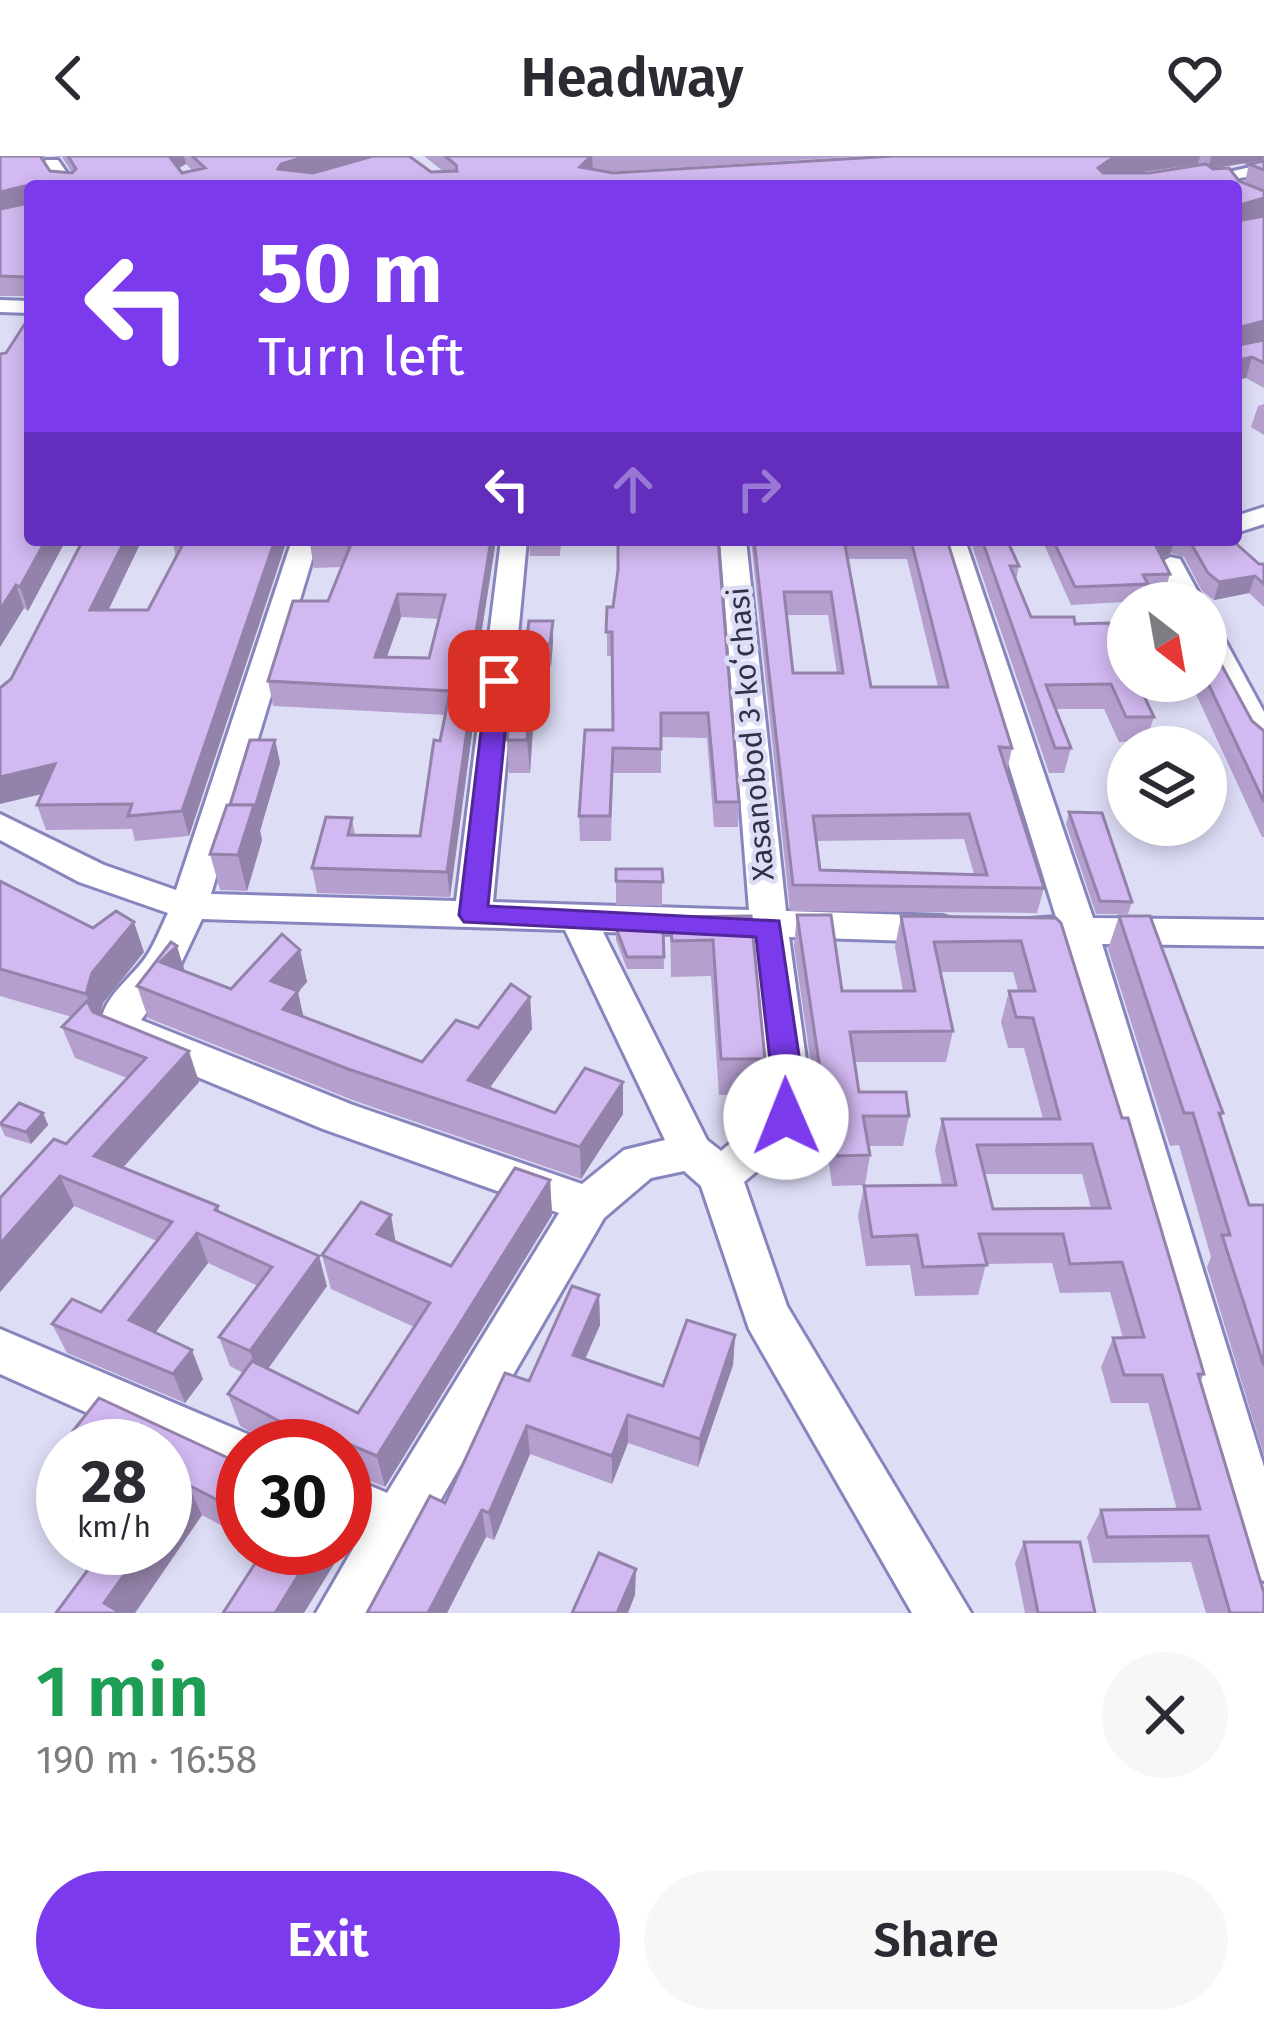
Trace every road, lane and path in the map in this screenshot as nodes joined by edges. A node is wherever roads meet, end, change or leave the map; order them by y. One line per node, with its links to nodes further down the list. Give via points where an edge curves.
1 (52, 164): 3 (street)
2 (1264, 169): 4 (street, via 1204,175)
3 (64, 180)
4 (1216, 180)
5 (303, 546): 14 (street)
6 (513, 546): 15 (street)
7 (734, 546): 17 (street, Xasanobod 3-koʻchasi)
8 (954, 546): 18 (street)
9 (1170, 566): 10 (street)
10 (1179, 582)
11 (1227, 672): 12 (street)
12 (1264, 741)
13 (0, 825): 14 (street, via 84,874)
14 (189, 906): 15 (street); 21 (street, via 120,1028 338,1117)
15 (473, 915): 16 (street)
16 (579, 920): 17 (street); 20 (street)
17 (769, 928): 18 (street); 20 (street, Xasanobod 3-koʻchasi, via 786,1117 776,1132)
18 (1079, 931): 19 (street); 26 (street)
19 (1264, 933)
20 (706, 1164): 21 (street, via 639,1163); 28 (street, via 766,1314)
21 (588, 1205): 25 (street)
22 (0, 1351): 23 (street)
23 (216, 1445)
24 (372, 1513): 25 (street)
25 (397, 1524): 27 (street)
26 (1264, 1554)
27 (344, 1613)
28 (944, 1613)

